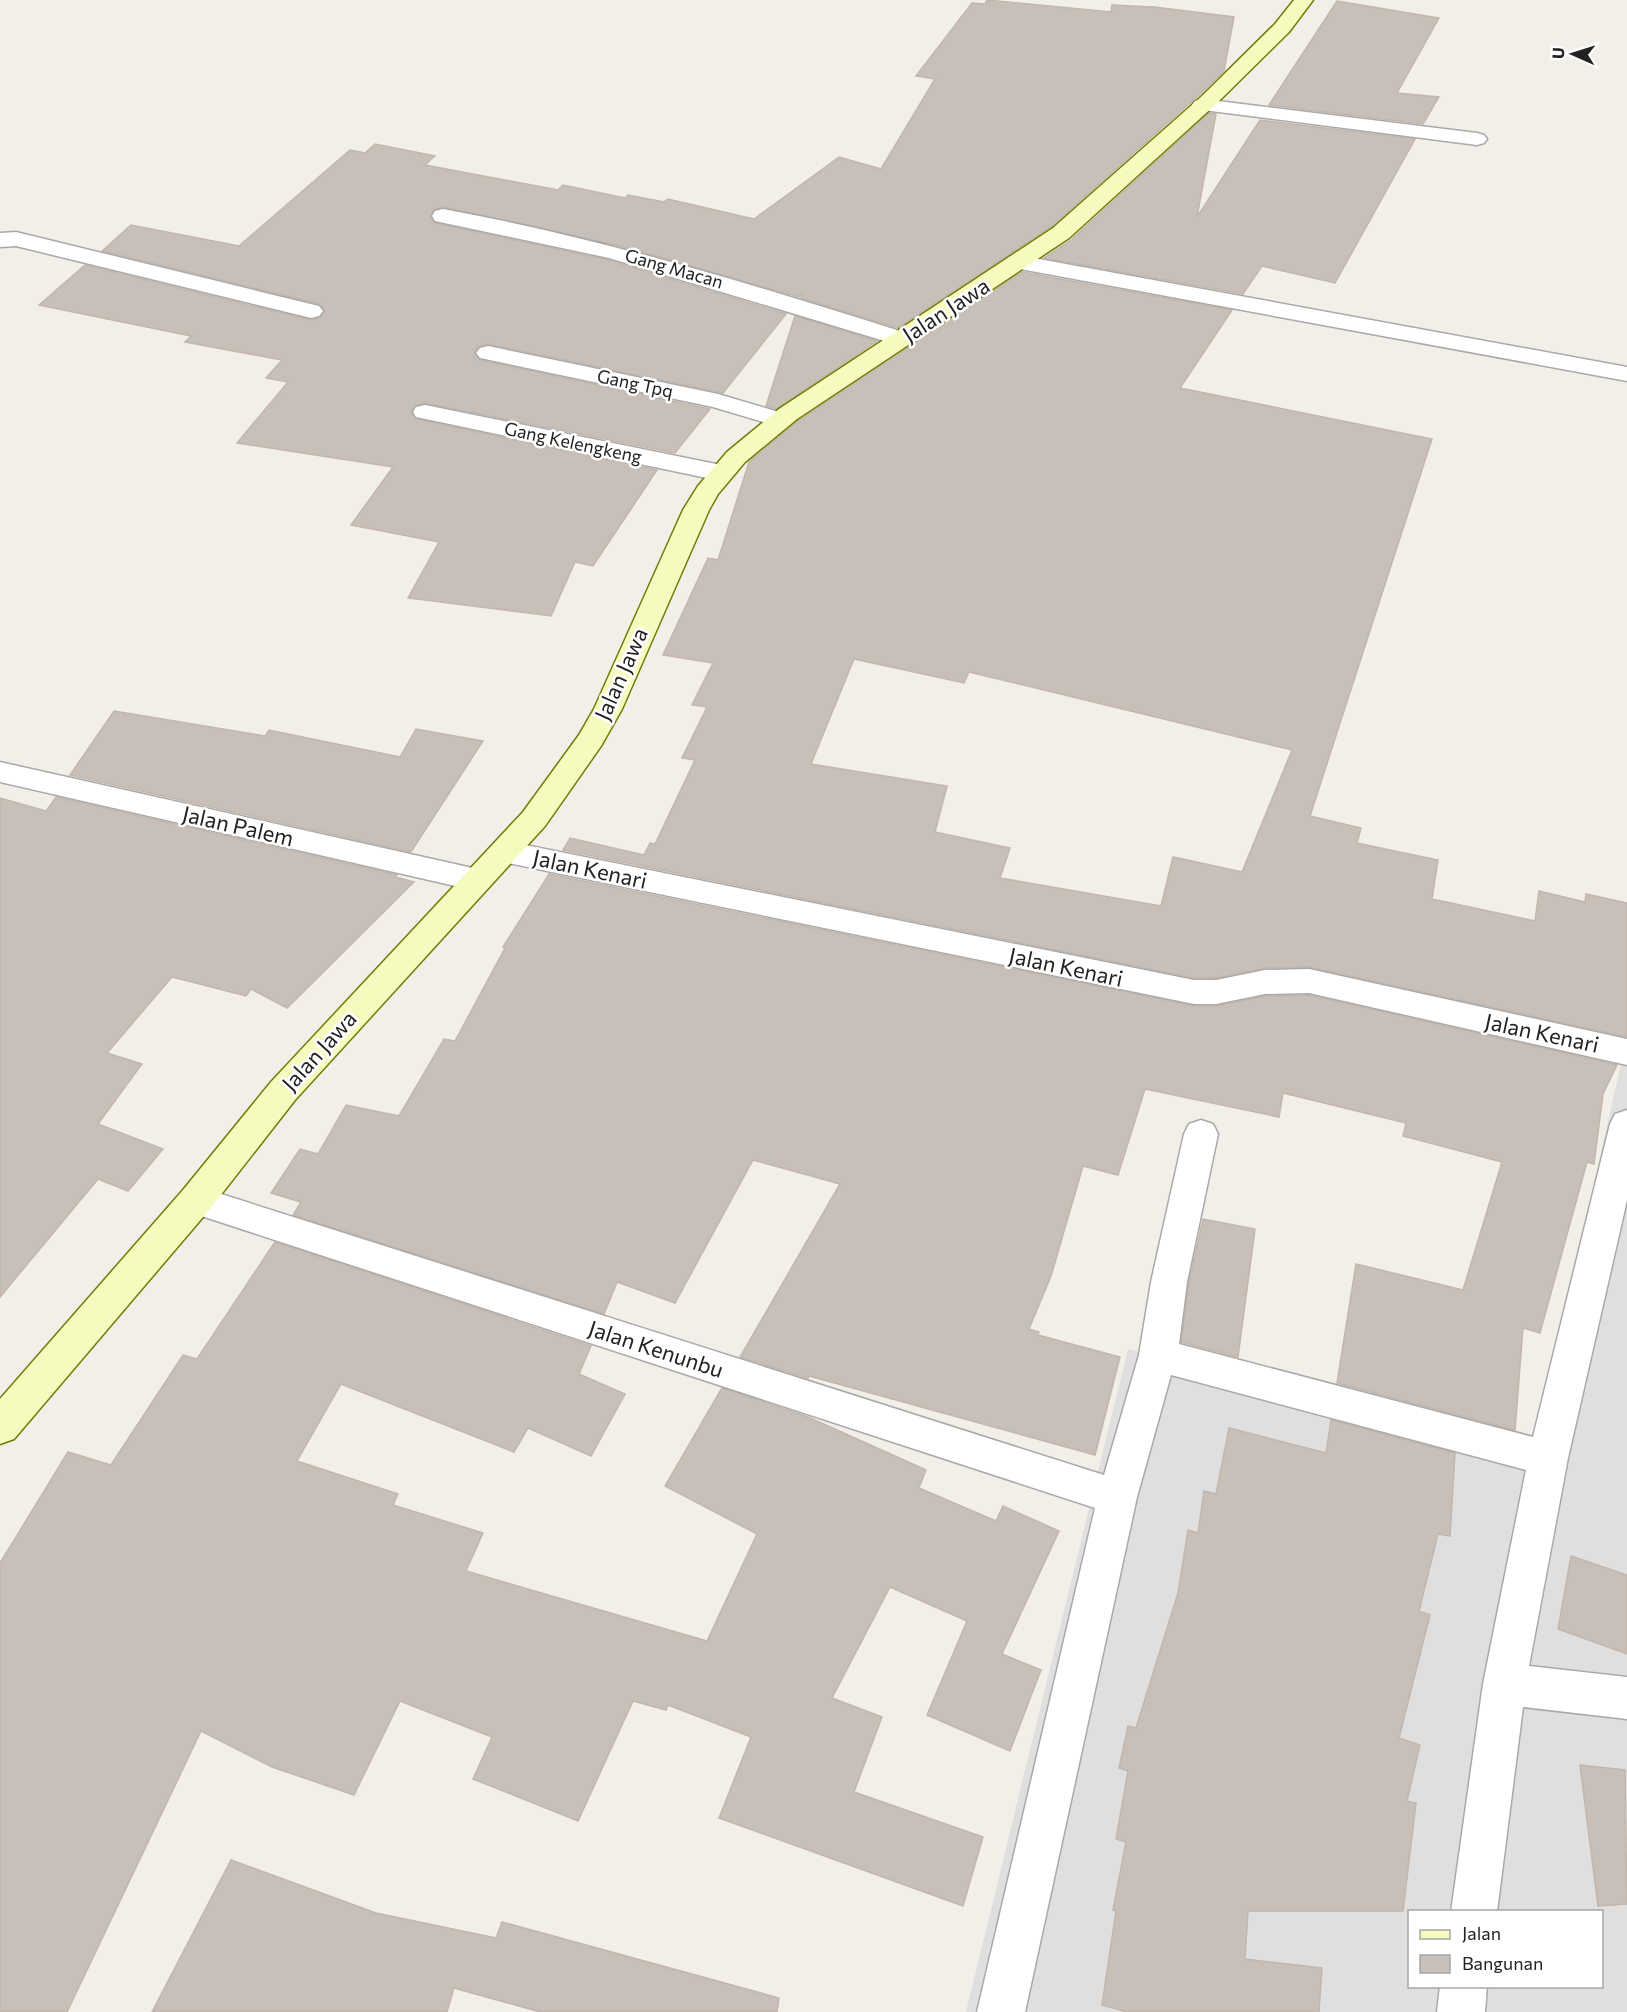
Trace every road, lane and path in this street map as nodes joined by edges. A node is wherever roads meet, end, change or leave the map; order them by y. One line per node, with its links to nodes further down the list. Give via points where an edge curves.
1 (1304, 0): 2 (street, Jalan Jawa, via 1282,28)
2 (1202, 105): 3 (street); 6 (street, Jalan Jawa, via 1052,239)
3 (1477, 139)
4 (443, 216): 8 (street, Gang Macan, via 596,247)
5 (8, 240): 7 (street)
6 (1017, 262): 8 (street, Jalan Jawa); 10 (street)
7 (311, 310)
8 (901, 339): 12 (street, Jalan Jawa)
9 (488, 354): 12 (street, Gang Tpq, via 718,401)
10 (1627, 374)
11 (424, 412): 13 (street, Gang Kelengkeng)
12 (780, 420): 13 (street, Jalan Jawa)
13 (721, 473): 15 (street, Jalan Jawa, via 696,510 591,740)
14 (0, 772): 16 (street, Jalan Palem)
15 (505, 852): 16 (street, Jalan Jawa); 17 (street, Jalan Kenari, via 1194,993 1217,993 1279,980 1308,981)
16 (477, 880): 20 (street, Jalan Jawa, via 282,1091)
17 (1627, 1052)
18 (1627, 1124): 23 (street)
19 (1201, 1134): 21 (street, via 1169,1282)
20 (196, 1200): 22 (street, Jalan Jawa); 24 (street, Jalan Kenunbu)
21 (1158, 1355): 23 (street); 24 (street)
22 (0, 1427)
23 (1548, 1458): 25 (street)
24 (1117, 1497): 29 (street)
25 (1504, 1684): 26 (street); 27 (street)
26 (1627, 1698)
27 (1474, 1910)
28 (1464, 1988): 30 (street)
29 (1001, 2012)
30 (1461, 2012)

